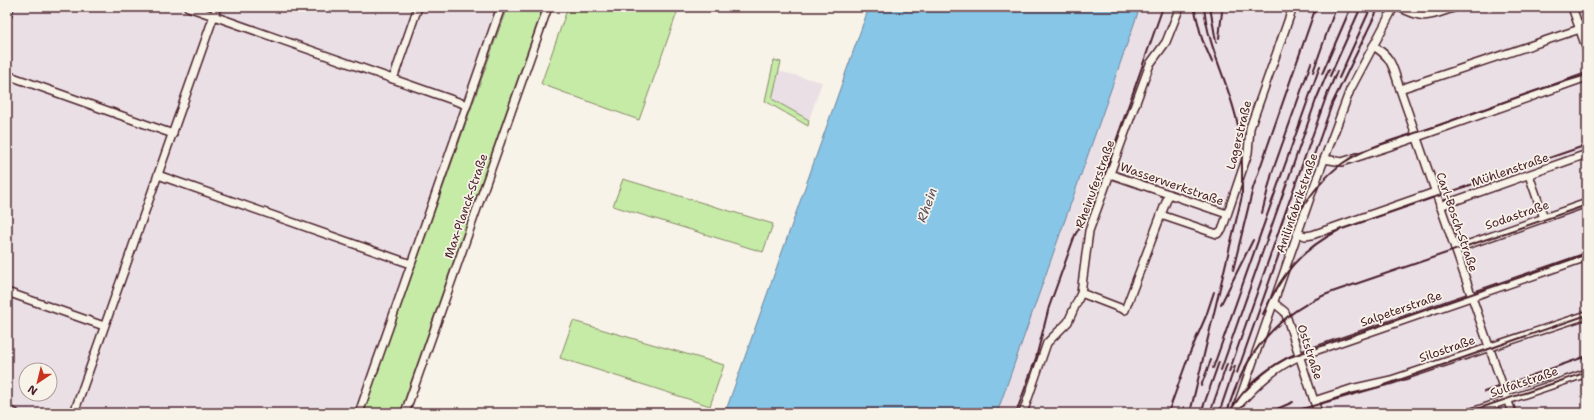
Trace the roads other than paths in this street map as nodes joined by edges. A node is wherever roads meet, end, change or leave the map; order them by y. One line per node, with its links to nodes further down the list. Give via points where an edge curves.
1 (10, 7): 13 (street)
2 (188, 7): 14 (street)
3 (218, 7): 14 (street)
4 (418, 7): 20 (street)
5 (501, 7): 22 (street)
6 (548, 7): 57 (street, Max-Planck-Straße)
7 (1180, 7): 27 (street, Rheinuferstraße, via 1166,42 1150,64)
8 (1293, 7): 34 (street, Lagerstraße, via 1250,128 1248,153)
9 (1394, 7): 16 (street, Anilinfabrikstraße)
10 (1399, 7): 11 (street, via 1426,17)
11 (1456, 7)
12 (1572, 7): 15 (street)
13 (7, 16)
14 (214, 16): 20 (street); 23 (street)
15 (1580, 29): 17 (street); 21 (street)
16 (1373, 46): 21 (street, Carl-Bosch-Straße, via 1388,58); 26 (street, Anilinfabrikstraße, via 1350,90)
17 (1587, 50)
18 (7, 75): 23 (street)
19 (1587, 77): 24 (street)
20 (393, 79): 22 (street)
21 (1400, 89): 24 (street, Carl-Bosch-Straße)
22 (467, 105): 40 (street)
23 (173, 134): 28 (street)
24 (1416, 138): 26 (street, via 1342,162); 30 (street, Carl-Bosch-Straße)
25 (1587, 154): 29 (street, Mühlenstraße)
26 (1324, 158): 37 (street, Anilinfabrikstraße)
27 (1110, 174): 31 (street, Wasserwerkstraße); 42 (street, Rheinuferstraße, via 1088,231)
28 (158, 175): 40 (street); 46 (street)
29 (1529, 175): 33 (street, Mühlenstraße); 36 (street)
30 (1435, 192): 33 (street, Carl-Bosch-Straße); 37 (street, via 1312,235)
31 (1169, 194): 34 (street, Wasserwerkstraße); 35 (street)
32 (1587, 203): 36 (street, Sodastraße)
33 (1440, 206): 38 (street, Carl-Bosch-Straße)
34 (1227, 214): 35 (street, Lagerstraße, via 1222,230 1217,234)
35 (1161, 215): 42 (street, via 1125,310)
36 (1544, 218): 38 (street, Sodastraße)
37 (1298, 233): 44 (street, Anilinfabrikstraße)
38 (1455, 249): 43 (street, Carl-Bosch-Straße)
39 (1587, 257): 43 (street, Salpeterstraße)
40 (411, 264): 56 (street)
41 (7, 292): 46 (street)
42 (1081, 293): 58 (street, Rheinuferstraße, via 1068,322 1046,343)
43 (1472, 297): 47 (street, Carl-Bosch-Straße); 48 (street, Salpeterstraße)
44 (1274, 303): 48 (street, Oststraße, via 1285,312); 53 (street, Anilinfabrikstraße)
45 (1587, 315): 47 (street, Silostraße)
46 (104, 326): 55 (street)
47 (1489, 346): 50 (street, Carl-Bosch-Straße); 51 (street, Silostraße, via 1391,380)
48 (1300, 356): 51 (street, Oststraße); 53 (street, Salpeterstraße, via 1277,368 1256,385)
49 (1587, 373): 50 (street, Sulfatstraße)
50 (1507, 400): 60 (street, Sulfatstraße); 61 (street, Carl-Bosch-Straße)
51 (1314, 401): 59 (street, Oststraße)
52 (7, 410): 54 (street)
53 (1236, 410)
54 (15, 413)
55 (74, 413)
56 (359, 413)
57 (405, 413)
58 (1023, 413)
59 (1318, 413)
60 (1469, 413)
61 (1512, 413)

